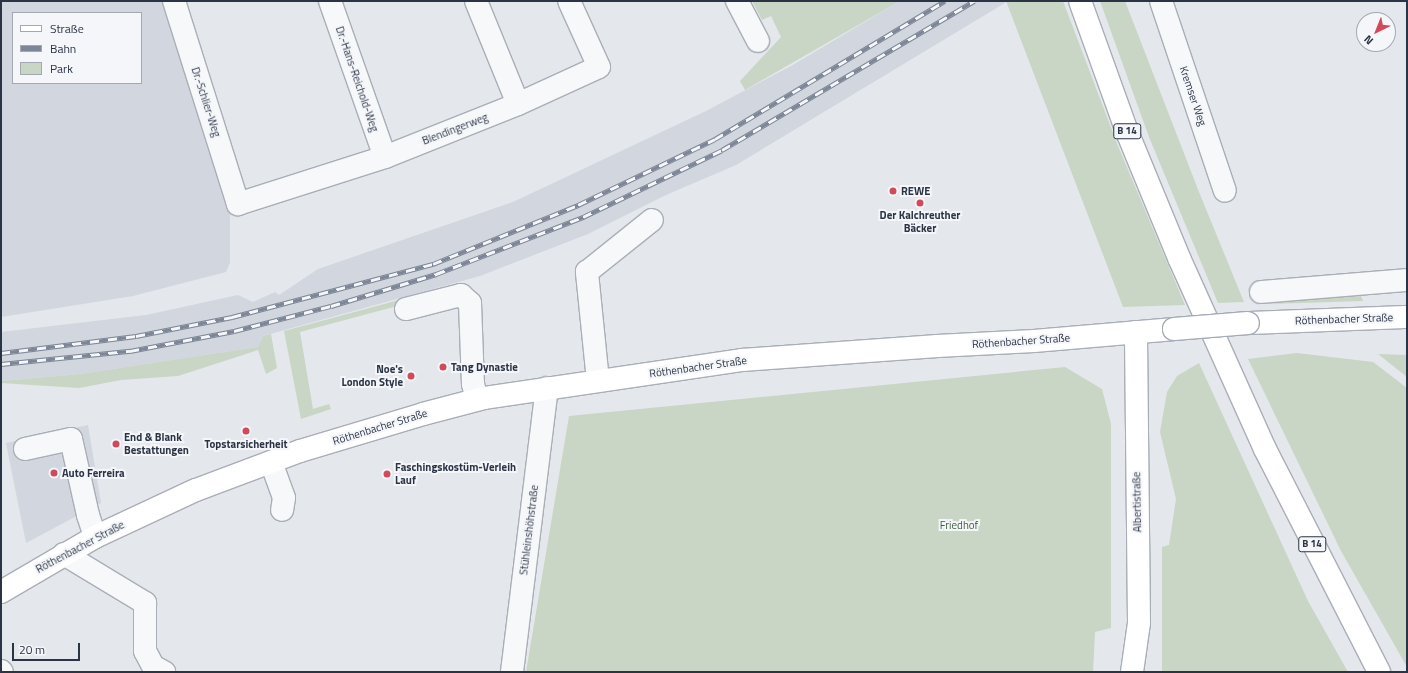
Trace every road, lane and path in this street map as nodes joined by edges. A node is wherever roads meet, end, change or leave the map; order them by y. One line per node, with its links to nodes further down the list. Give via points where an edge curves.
1 (174, 1): 12 (street, Dr.-Schlier-Weg)
2 (330, 1): 10 (street, Dr.-Hans-Reichold-Weg)
3 (476, 1): 9 (street)
4 (569, 1): 9 (street, Blendingerweg, via 599,67)
5 (737, 1): 8 (street)
6 (1080, 1): 31 (main road, B 14, via 1128,134 1180,260 1264,449)
7 (1160, 1): 11 (street, Kremser Weg)
8 (758, 41)
9 (518, 104): 10 (street, Blendingerweg)
10 (385, 157): 12 (street, Blendingerweg)
11 (1225, 191)
12 (238, 204)
13 (652, 220): 19 (street, via 587,272)
14 (1407, 280): 15 (street)
15 (1261, 292)
16 (406, 309): 21 (street, via 461,295 470,303 473,384)
17 (1407, 317): 18 (main road, Röthenbacher Straße, bridge, via 1248,323)
18 (1136, 332): 19 (main road, Röthenbacher Straße, via 742,360); 30 (main road, Albertistraße, via 1138,623)
19 (598, 381): 20 (main road, Röthenbacher Straße)
20 (547, 388): 21 (main road, Röthenbacher Straße); 29 (street, Stühleinshöhstraße)
21 (477, 400): 23 (main road, Röthenbacher Straße, via 300,451)
22 (25, 449): 25 (street, via 71,439)
23 (271, 462): 24 (street, via 284,498); 25 (main road, Röthenbacher Straße, via 196,490)
24 (282, 510)
25 (95, 537): 26 (main road, Röthenbacher Straße)
26 (64, 554): 27 (main road, Röthenbacher Straße); 28 (street, via 145,603 145,651 153,666)
27 (1, 592)
28 (164, 672)
29 (512, 672)
30 (1132, 672)
31 (1379, 672)

